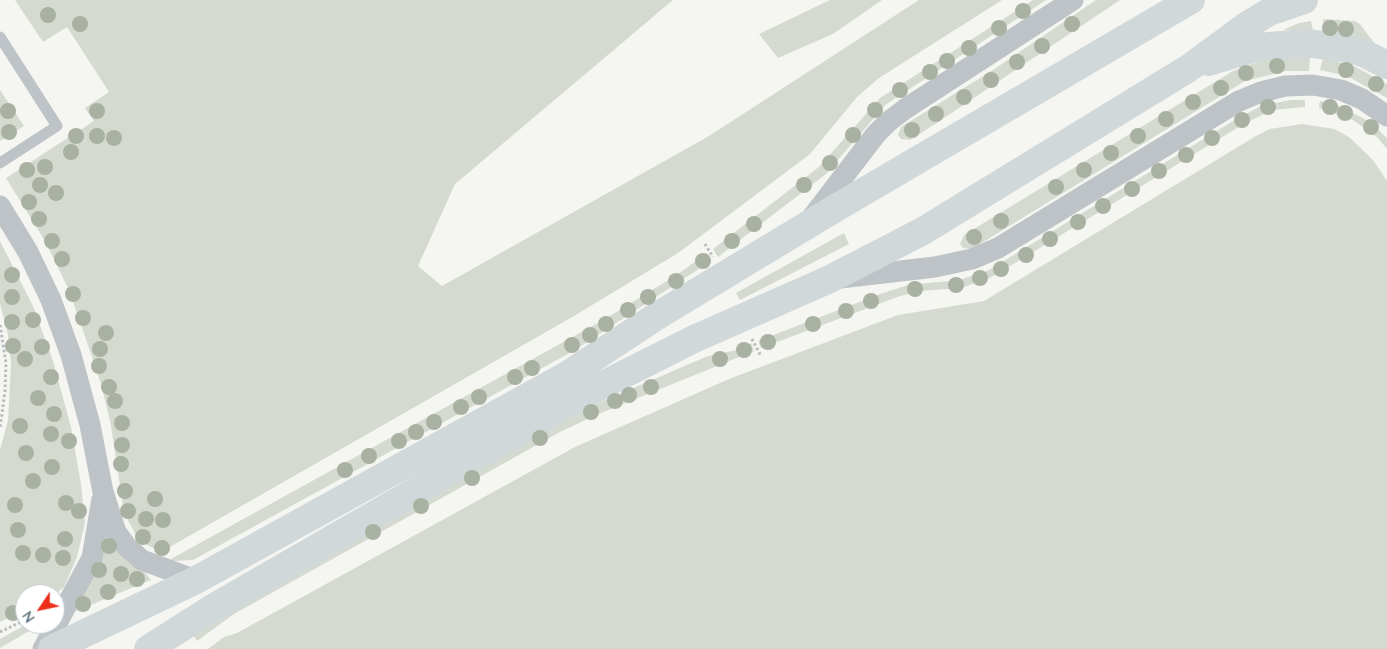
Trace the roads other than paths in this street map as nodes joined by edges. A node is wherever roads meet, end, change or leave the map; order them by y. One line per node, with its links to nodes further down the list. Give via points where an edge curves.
1 (1073, 0): 12 (street, via 888,122)
2 (1157, 0): 6 (main road)
3 (1191, 0): 6 (main road)
4 (1304, 0): 8 (main road, via 1269,12)
5 (0, 37): 10 (lane, via 57,126)
6 (1125, 40): 12 (main road)
7 (1387, 65): 8 (main road, via 1345,48 1306,43 1258,47)
8 (1189, 68): 13 (main road, via 923,230)
9 (1387, 116): 13 (street, via 1342,90 1294,85 1261,92 1239,101 998,248 972,259 935,267)
10 (0, 163)
11 (0, 206): 14 (street, via 28,252 51,300 71,355 90,425)
12 (804, 227): 15 (main road, via 656,316 569,374)
13 (830, 279): 18 (main road, via 694,339 579,397 219,604)
14 (103, 492): 15 (street, via 116,532 127,548 142,560); 16 (street, via 92,558)
15 (196, 580): 17 (main road)
16 (43, 649)
17 (52, 649)
18 (148, 649)

